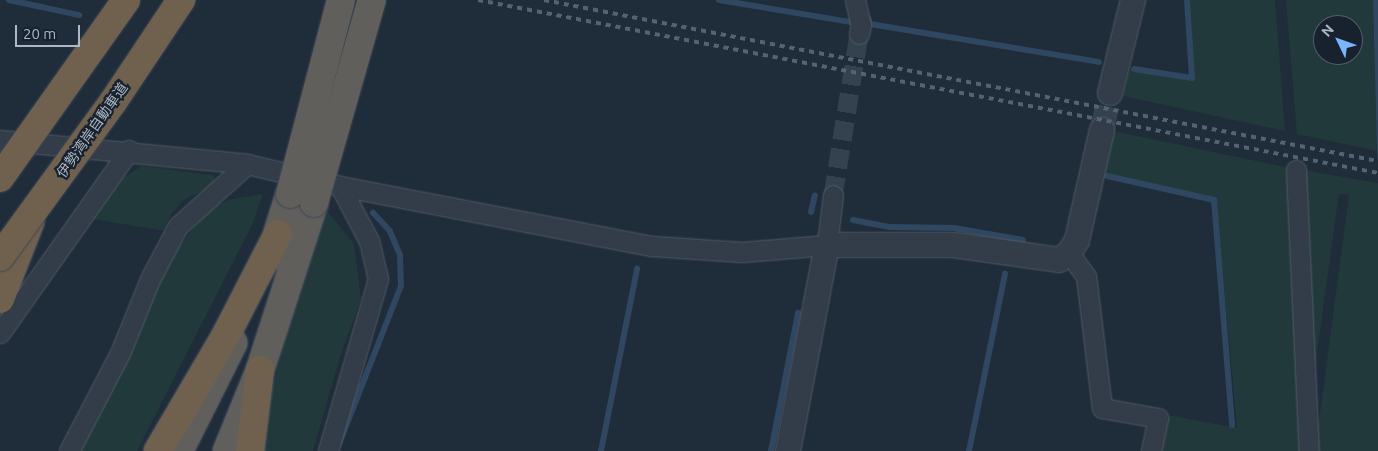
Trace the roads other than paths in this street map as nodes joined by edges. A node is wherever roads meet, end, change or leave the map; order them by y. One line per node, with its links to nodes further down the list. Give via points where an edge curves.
1 (126, 0): 14 (highway, bridge)
2 (182, 0): 18 (highway, 伊勢湾岸自動車道, bridge)
3 (341, 0): 17 (highway, bridge)
4 (372, 0): 17 (highway, bridge)
5 (855, 0): 7 (street, via 861,25)
6 (1133, 0): 8 (street)
7 (859, 34)
8 (1110, 93)
9 (1102, 130): 21 (street, via 1077,240)
10 (0, 140): 11 (street)
11 (129, 150): 12 (street); 24 (street)
12 (247, 164): 15 (street); 26 (street, via 178,226 150,279 120,353)
13 (1296, 170): 34 (street)
14 (0, 178)
15 (340, 186): 20 (street, via 653,246 742,252); 31 (street, via 369,241 378,279)
16 (833, 195): 20 (street)
17 (302, 199): 19 (highway); 25 (highway)
18 (34, 211): 22 (highway, 伊勢湾岸自動車道, bridge); 23 (highway, bridge)
19 (278, 234): 27 (highway, via 225,338); 28 (highway, via 229,353)
20 (827, 245): 21 (street, via 954,245 1045,260 1059,260); 32 (street)
21 (1069, 254): 33 (street, via 1086,276 1102,408 1158,418)
22 (0, 257)
23 (0, 299)
24 (0, 333)
25 (260, 370): 29 (highway); 30 (highway)
26 (69, 451)
27 (158, 451)
28 (179, 451)
29 (227, 451)
30 (250, 451)
31 (328, 451)
32 (788, 451)
33 (1151, 451)
34 (1309, 451)

